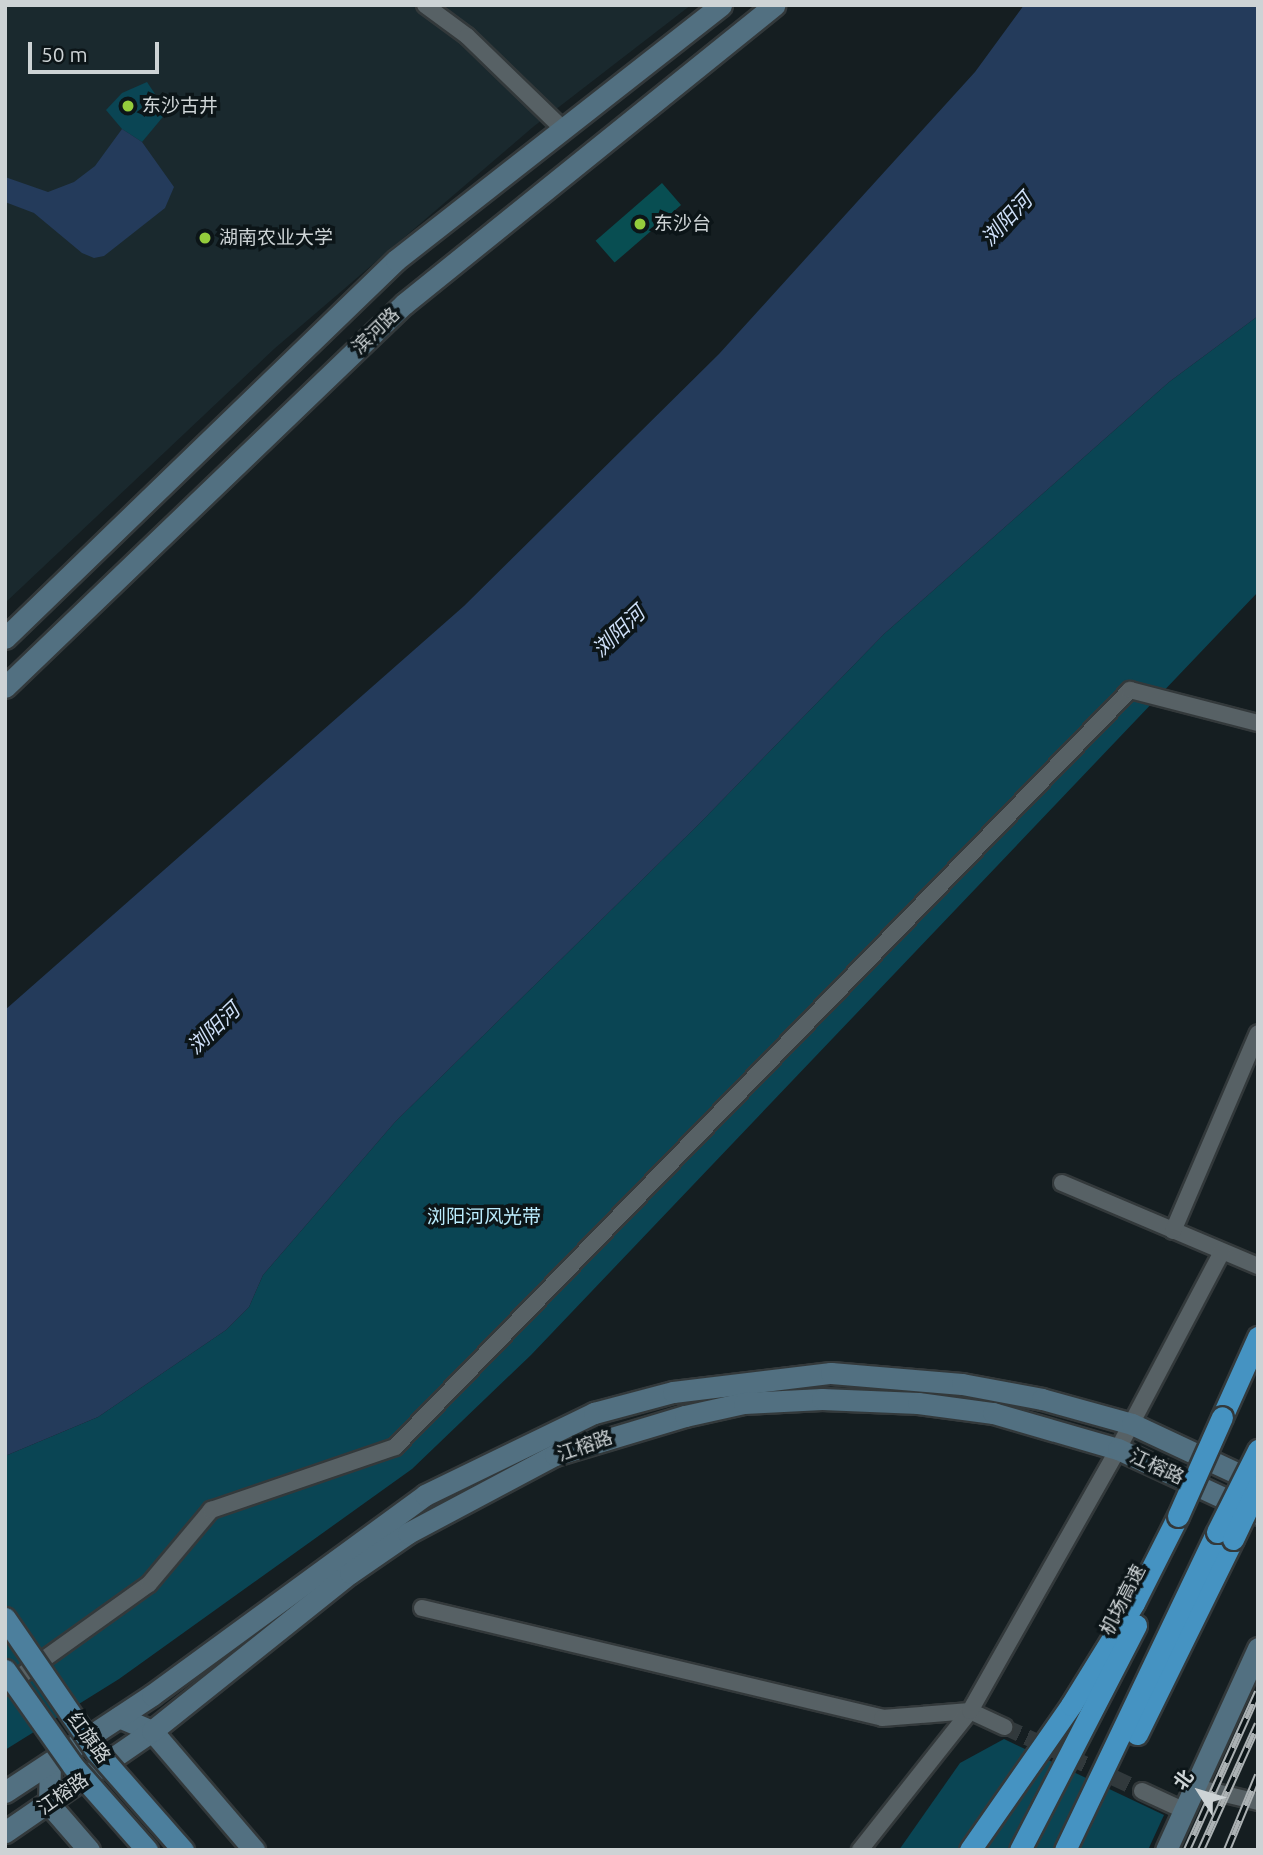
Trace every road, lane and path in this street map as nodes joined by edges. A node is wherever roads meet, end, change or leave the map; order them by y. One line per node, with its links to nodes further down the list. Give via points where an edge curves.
1 (425, 5): 4 (street, via 467,36)
2 (722, 5): 4 (main road, 滨河路)
3 (774, 5): 6 (main road, 滨河路, via 404,304)
4 (563, 129): 5 (main road, 滨河路, via 396,260)
5 (5, 638)
6 (5, 687)
7 (1258, 723): 27 (street, via 1130,690 396,1447 211,1510 149,1584)
8 (1258, 1033): 10 (street)
9 (1062, 1183): 10 (street)
10 (1173, 1231): 11 (street)
11 (1222, 1251): 12 (street); 16 (street)
12 (1258, 1266)
13 (1258, 1337): 15 (highway)
14 (1258, 1368): 15 (highway, 机场高速)
15 (1227, 1422): 21 (highway, 机场高速)
16 (1132, 1424): 17 (street); 19 (main road, 江榕路); 29 (main road, 江榕路, via 1042,1399 962,1384 831,1373 673,1392 594,1413 415,1502)
17 (1118, 1449): 20 (main road, 江榕路); 28 (street); 31 (main road, 江榕路, via 993,1413 918,1403 822,1399 744,1403 626,1432 555,1455 408,1533 350,1573)
18 (1258, 1450): 22 (highway, bridge)
19 (1258, 1484): 22 (highway, bridge)
20 (1258, 1514)
21 (1184, 1518): 45 (highway, via 1099,1660); 46 (highway, 机场高速)
22 (1225, 1536): 47 (highway); 48 (highway)
23 (422, 1608): 28 (street, via 882,1718)
24 (5, 1618): 42 (main road, 红旗路, bridge, via 96,1751)
25 (1258, 1648): 33 (main road)
26 (5, 1670): 41 (main road, 红旗路, bridge, via 73,1766)
27 (5, 1687)
28 (970, 1711): 30 (street); 44 (street)
29 (119, 1717): 31 (main road); 32 (main road, 江榕路)
30 (1005, 1727)
31 (152, 1731): 37 (main road, 江榕路); 43 (main road)
32 (50, 1763): 35 (main road, 江榕路); 37 (main road)
33 (1195, 1787): 36 (street); 38 (main road)
34 (1142, 1791): 38 (street)
35 (5, 1792)
36 (1258, 1802)
37 (49, 1804): 39 (main road, 江榕路); 40 (main road)
38 (1185, 1811): 49 (main road)
39 (5, 1832)
40 (89, 1850)
41 (147, 1850)
42 (183, 1850)
43 (254, 1850)
44 (860, 1850)
45 (970, 1850)
46 (1020, 1850)
47 (1065, 1850)
48 (1082, 1850)
49 (1166, 1850)

